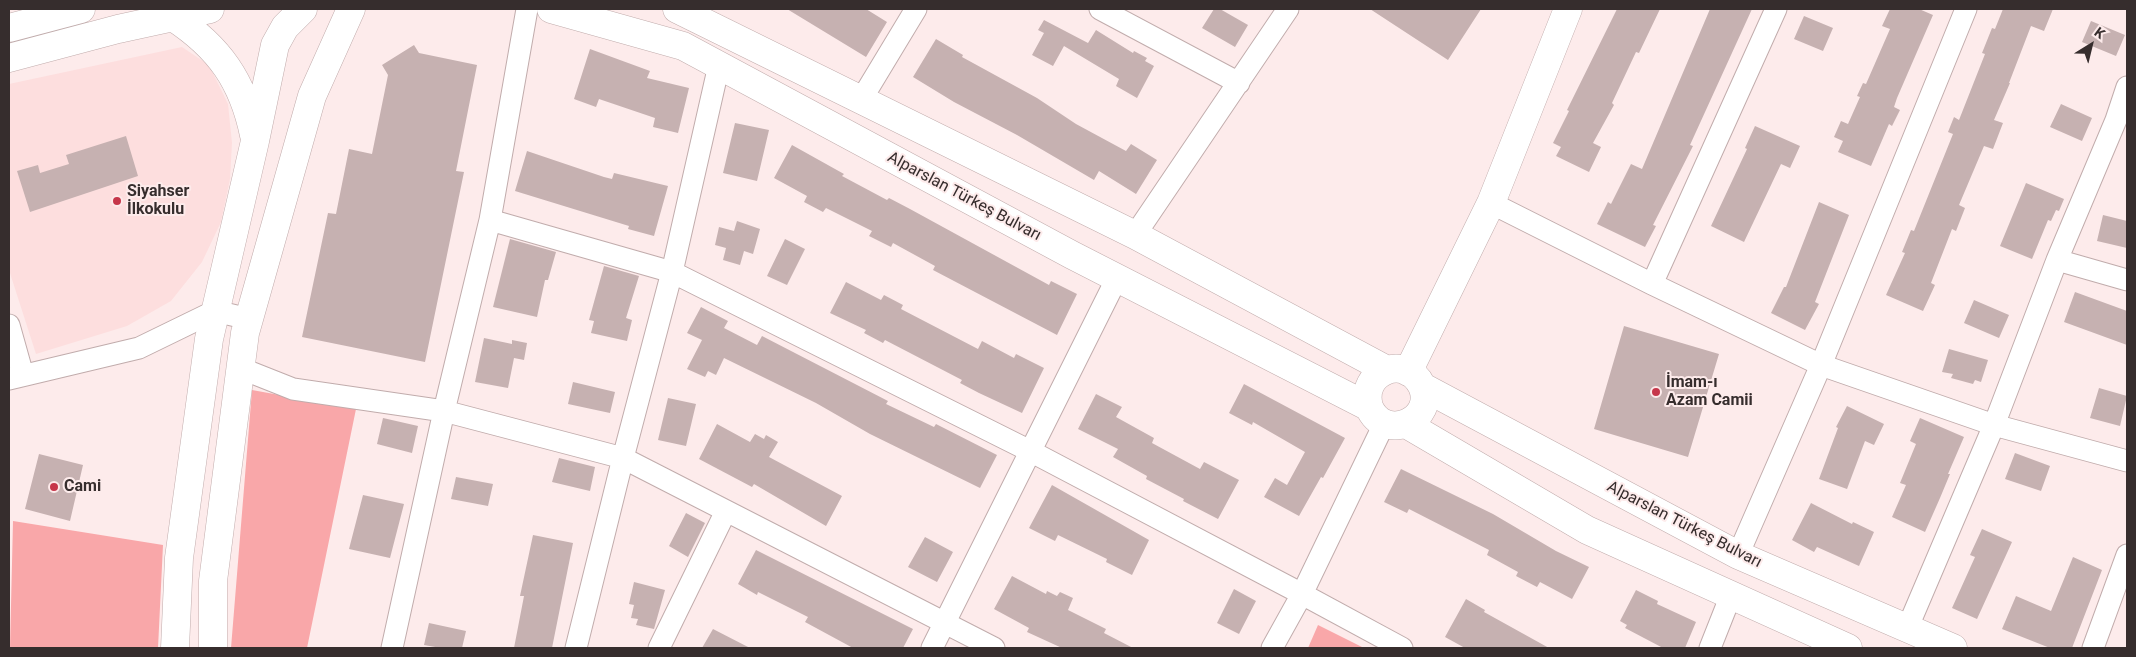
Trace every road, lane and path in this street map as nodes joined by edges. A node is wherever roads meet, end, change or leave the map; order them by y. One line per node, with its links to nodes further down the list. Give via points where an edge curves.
1 (81, 9): 15 (main road)
2 (210, 9): 14 (main road)
3 (302, 9): 22 (main road, via 285,27 275,45)
4 (351, 9): 32 (main road, via 312,96)
5 (527, 9): 24 (street)
6 (551, 9): 17 (main road, Alparslan Türkeş Bulvarı, via 683,46)
7 (677, 9): 20 (main road, Alparslan Türkeş Bulvarı)
8 (916, 9): 20 (street)
9 (1103, 9): 18 (street)
10 (1288, 9): 18 (street)
11 (1776, 9): 30 (street)
12 (1966, 9): 34 (street)
13 (1567, 12): 23 (main road)
14 (173, 17): 16 (main road); 22 (main road, via 205,41 228,66 250,114)
15 (9, 28)
16 (9, 58)
17 (719, 65): 27 (street); 28 (main road, Alparslan Türkeş Bulvarı)
18 (1239, 83): 25 (street)
19 (2127, 87): 21 (street)
20 (861, 100): 25 (main road, Alparslan Türkeş Bulvarı)
21 (2121, 121): 26 (street)
22 (255, 141): 31 (main road)
23 (1491, 203): 30 (street); 36 (main road)
24 (490, 220): 27 (street); 38 (street)
25 (1135, 234): 36 (main road, Alparslan Türkeş Bulvarı)
26 (2057, 260): 29 (street); 40 (street)
27 (672, 272): 41 (street); 42 (street)
28 (1117, 278): 39 (main road, Alparslan Türkeş Bulvarı); 41 (street)
29 (2127, 280)
30 (1652, 284): 34 (street)
31 (215, 311): 32 (street); 37 (street, via 139,348); 52 (main road, via 179,558)
32 (249, 318): 35 (main road)
33 (9, 325): 37 (street)
34 (1822, 365): 40 (street); 45 (street)
35 (240, 368): 38 (street, via 293,389); 53 (main road, via 213,581)
36 (1406, 376): 39 (main road, via 1424,396 1420,412 1414,419); 39 (main road, via 1372,380 1367,398); 45 (main road, Alparslan Türkeş Bulvarı)
37 (16, 377)
38 (444, 411): 42 (street); 54 (street)
39 (1386, 418): 47 (street); 48 (main road, Alparslan Türkeş Bulvarı, via 1587,530)
40 (1994, 425): 43 (street); 50 (street)
41 (1032, 452): 47 (street); 49 (street)
42 (623, 458): 44 (street); 51 (street)
43 (2127, 460)
44 (726, 511): 49 (street); 55 (street)
45 (1738, 555): 50 (main road, Alparslan Türkeş Bulvarı)
46 (2127, 555): 63 (street)
47 (1302, 594): 58 (street); 59 (street)
48 (1731, 595): 60 (street); 61 (main road, Alparslan Türkeş Bulvarı)
49 (944, 623): 56 (street); 57 (street)
50 (1907, 629): 62 (main road, Alparslan Türkeş Bulvarı)
51 (582, 646)
52 (175, 648)
53 (213, 648)
54 (392, 648)
55 (659, 648)
56 (932, 648)
57 (994, 648)
58 (1272, 648)
59 (1402, 648)
60 (1710, 648)
61 (1848, 648)
62 (1953, 648)
63 (2093, 648)

